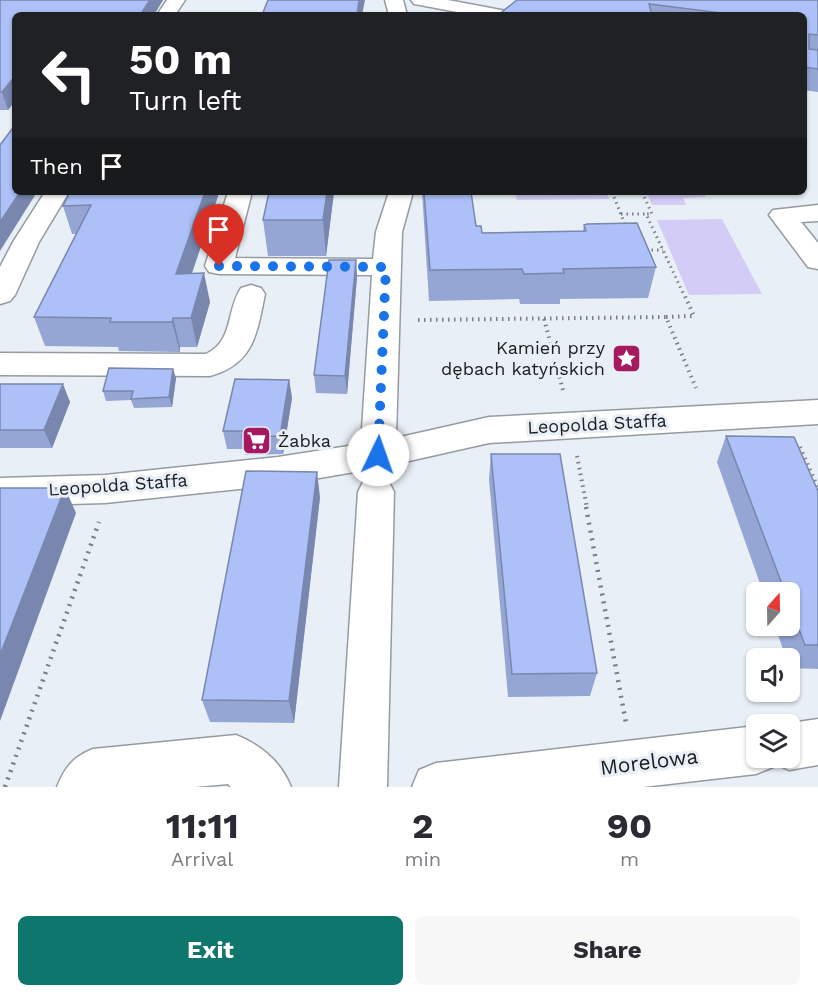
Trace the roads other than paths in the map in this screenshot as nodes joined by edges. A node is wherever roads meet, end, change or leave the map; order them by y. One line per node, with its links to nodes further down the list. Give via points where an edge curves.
1 (420, 0): 2 (street)
2 (485, 12)
3 (55, 195): 10 (street)
4 (239, 195): 8 (street, via 219,266)
5 (400, 195): 8 (street, via 389,232)
6 (818, 213): 7 (street, via 782,215)
7 (818, 261)
8 (386, 267): 13 (street)
9 (251, 294): 11 (street, via 232,354 210,365)
10 (0, 295)
11 (0, 364)
12 (818, 412): 13 (street, Leopolda Staffa, via 489,430)
13 (377, 473): 14 (street, Leopolda Staffa, via 278,471 105,489); 20 (street)
14 (0, 492)
15 (818, 742): 16 (street)
16 (800, 744)
17 (746, 751): 21 (street, Morelowa)
18 (81, 787): 19 (street, via 93,773 236,759)
19 (267, 787)
20 (363, 787)
21 (436, 787)

